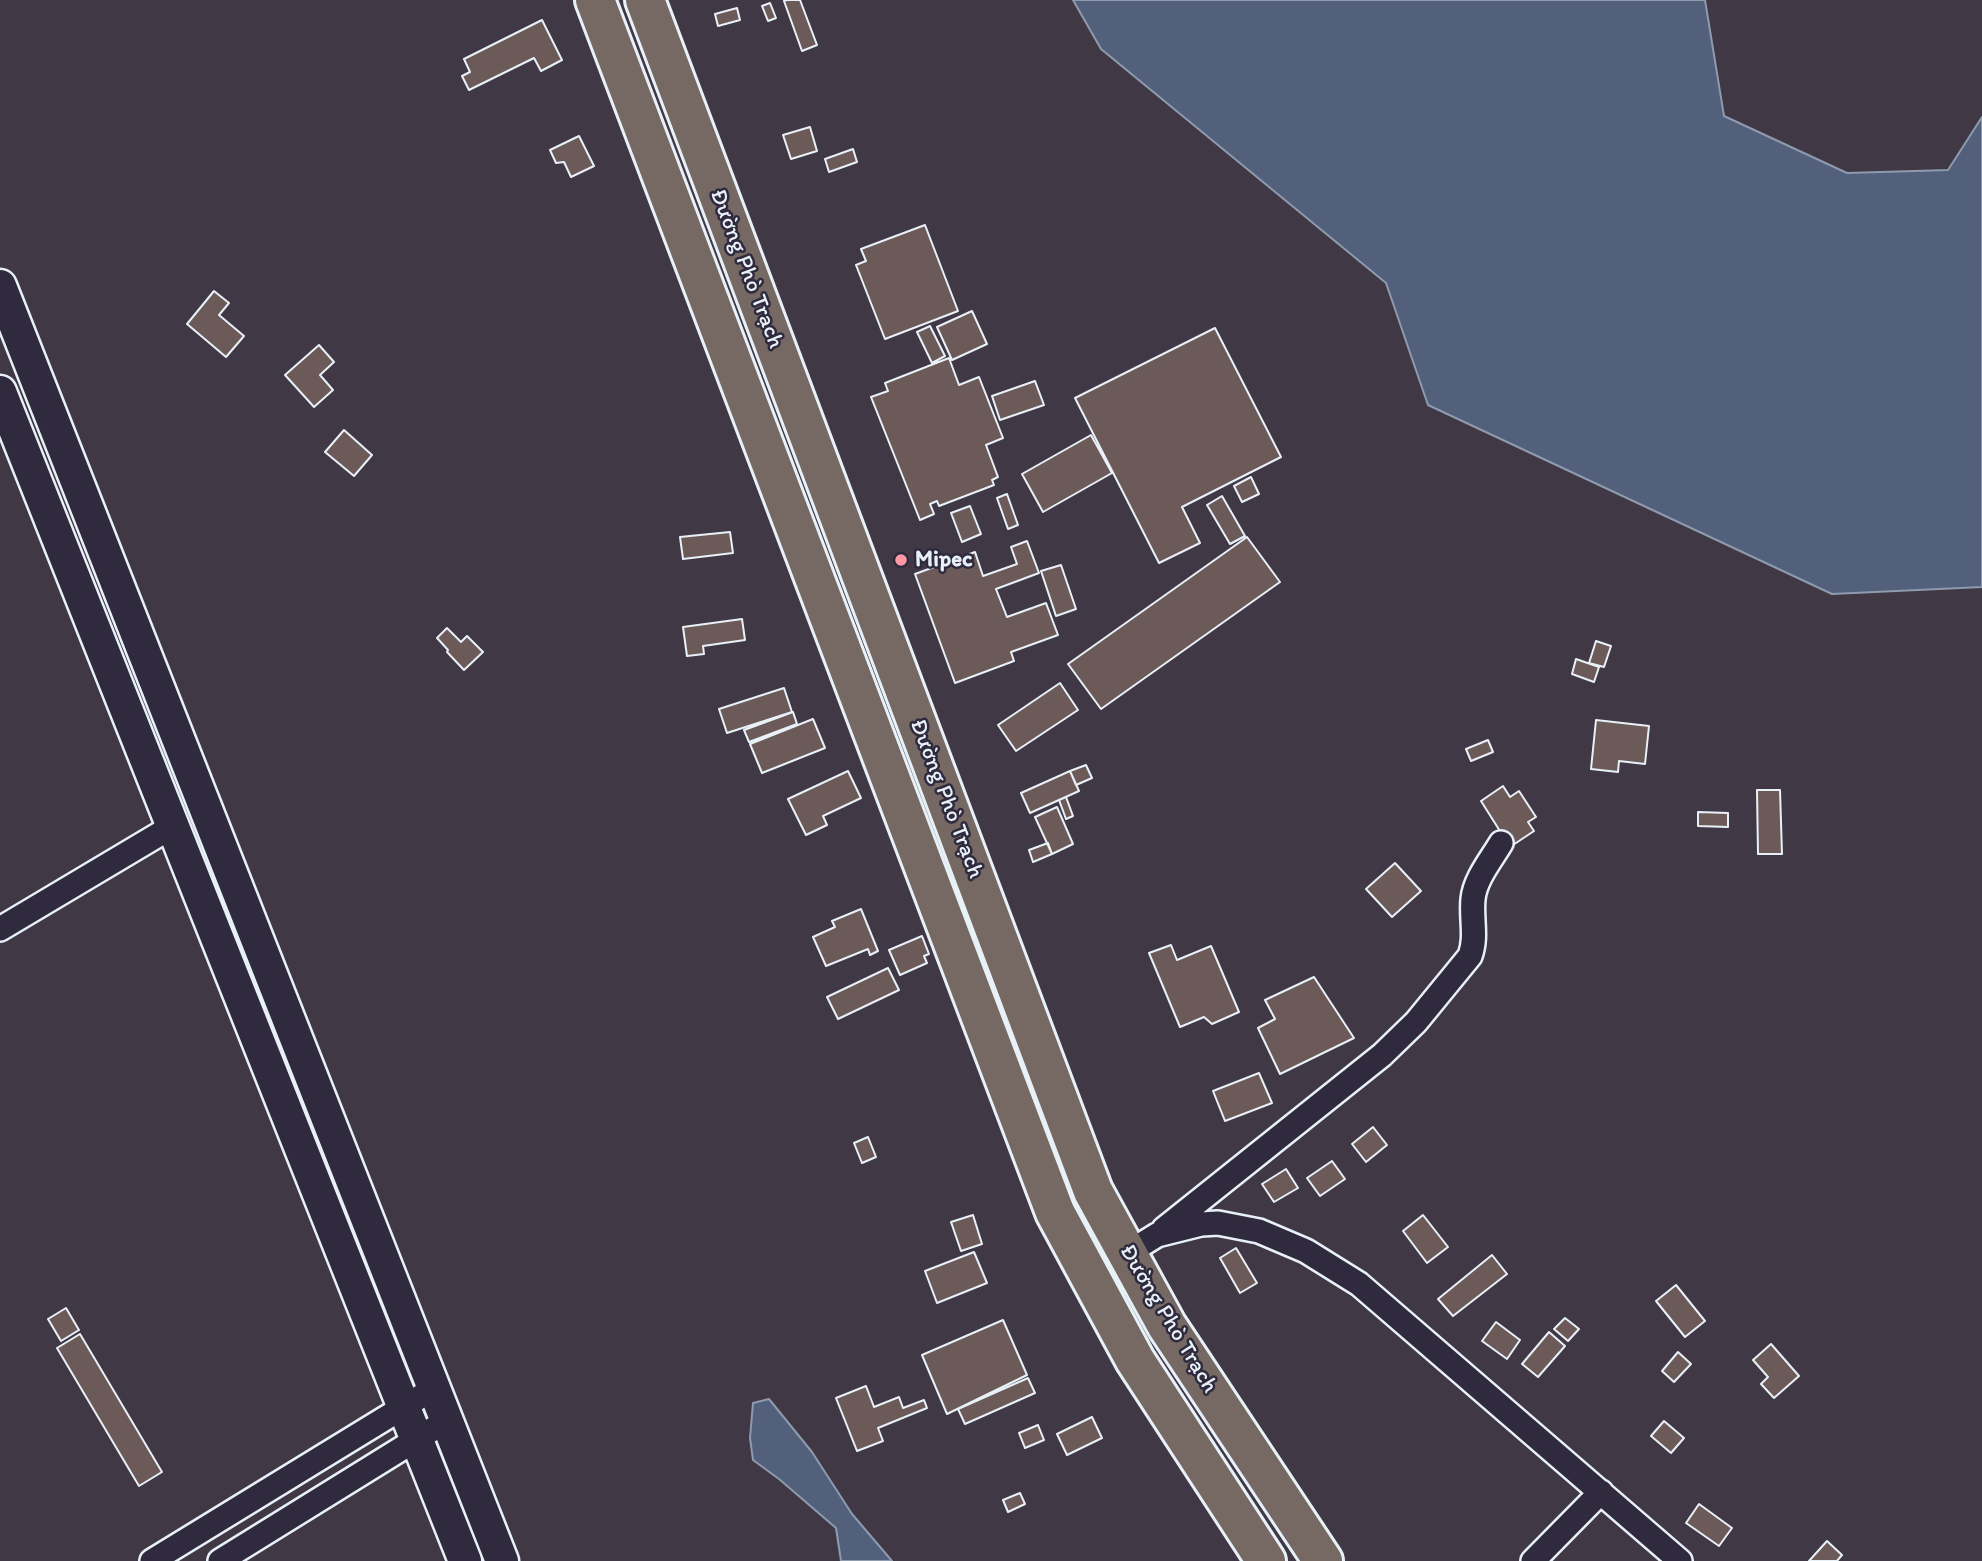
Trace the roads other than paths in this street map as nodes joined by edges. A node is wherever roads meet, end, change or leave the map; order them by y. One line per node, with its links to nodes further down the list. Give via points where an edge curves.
1 (596, 0): 18 (highway, Đường Phò Trạch, via 1055,1212 1135,1360)
2 (645, 0): 8 (highway, Đường Phò Trạch, via 1093,1191)
3 (0, 286): 9 (street)
4 (0, 392): 5 (street)
5 (173, 826): 7 (street); 10 (street)
6 (1501, 844): 8 (street, via 1476,886 1470,956 1416,1022 1382,1055)
7 (0, 929)
8 (1142, 1244): 13 (street, via 1200,1224 1219,1223 1259,1231 1306,1251 1369,1293); 19 (highway, Đường Phò Trạch, via 1167,1326)
9 (433, 1389): 10 (street); 11 (street)
10 (404, 1407): 12 (street); 14 (street)
11 (446, 1421): 12 (street); 17 (street)
12 (417, 1440): 15 (street); 16 (street)
13 (1601, 1492): 20 (street); 21 (street)
14 (152, 1561)
15 (220, 1561)
16 (465, 1561)
17 (502, 1561)
18 (1266, 1561)
19 (1323, 1561)
20 (1533, 1561)
21 (1680, 1561)

